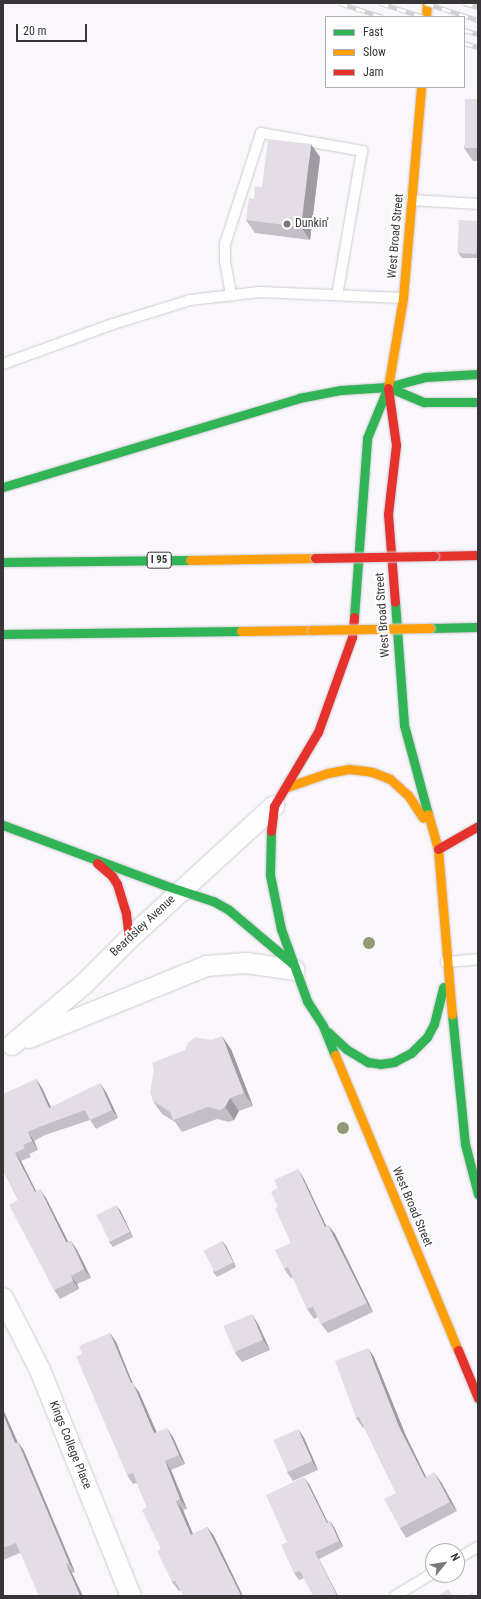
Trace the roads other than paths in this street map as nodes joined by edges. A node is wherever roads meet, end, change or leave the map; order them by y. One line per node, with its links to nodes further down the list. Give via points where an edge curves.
1 (427, 3): 2 (main road)
2 (426, 16)
3 (421, 88): 4 (main road, West Broad Street)
4 (411, 200): 5 (lane); 8 (main road, West Broad Street)
5 (478, 204)
6 (337, 294): 7 (lane, via 260,292); 7 (lane, via 362,151 261,133 225,244); 8 (lane)
7 (231, 295): 9 (lane, via 190,300 113,324)
8 (403, 298): 11 (main road, West Broad Street)
9 (3, 364)
10 (478, 374): 11 (main road, via 424,377)
11 (388, 387): 12 (main road, via 424,402); 13 (main road, via 341,390 299,398); 18 (main road, West Broad Street, via 367,438 352,637 318,732); 22 (main road, West Broad Street, via 396,445 388,514 404,725)
12 (478, 402)
13 (3, 487)
14 (478, 555): 15 (main road, I 95, bridge)
15 (3, 562)
16 (478, 627): 17 (main road, bridge)
17 (3, 634)
18 (287, 787): 19 (main road, West Broad Street); 22 (main road, West Broad Street, via 328,773 349,769 372,772 390,779 408,795)
19 (274, 806): 25 (street, Beardsley Avenue); 29 (main road, West Broad Street, via 270,875 281,929)
20 (3, 825): 24 (main road)
21 (478, 826): 23 (main road)
22 (435, 838): 23 (main road, West Broad Street)
23 (438, 849): 28 (main road, West Broad Street)
24 (92, 859): 25 (main road); 26 (main road, via 112,876 117,884 126,914)
25 (181, 891): 26 (street, Beardsley Avenue); 29 (main road, via 213,901 229,910)
26 (129, 939): 31 (street, Beardsley Avenue, via 83,985)
27 (478, 959): 28 (lane)
28 (447, 965): 30 (main road, West Broad Street, via 442,998 434,1024 419,1046 402,1058 380,1064 368,1062 346,1049); 32 (main road, West Broad Street, via 465,1144)
29 (294, 967): 30 (main road, West Broad Street, via 307,1001); 31 (street, Beardsley Avenue, via 246,963 206,966)
30 (323, 1026): 35 (main road, West Broad Street)
31 (7, 1047)
32 (474, 1162): 33 (main road, West Broad Street)
33 (478, 1194)
34 (3, 1298): 39 (street, Kings College Place, via 40,1370)
35 (478, 1398)
36 (478, 1547): 37 (lane)
37 (465, 1554)
38 (425, 1579): 40 (lane)
39 (131, 1596)
40 (395, 1596)

